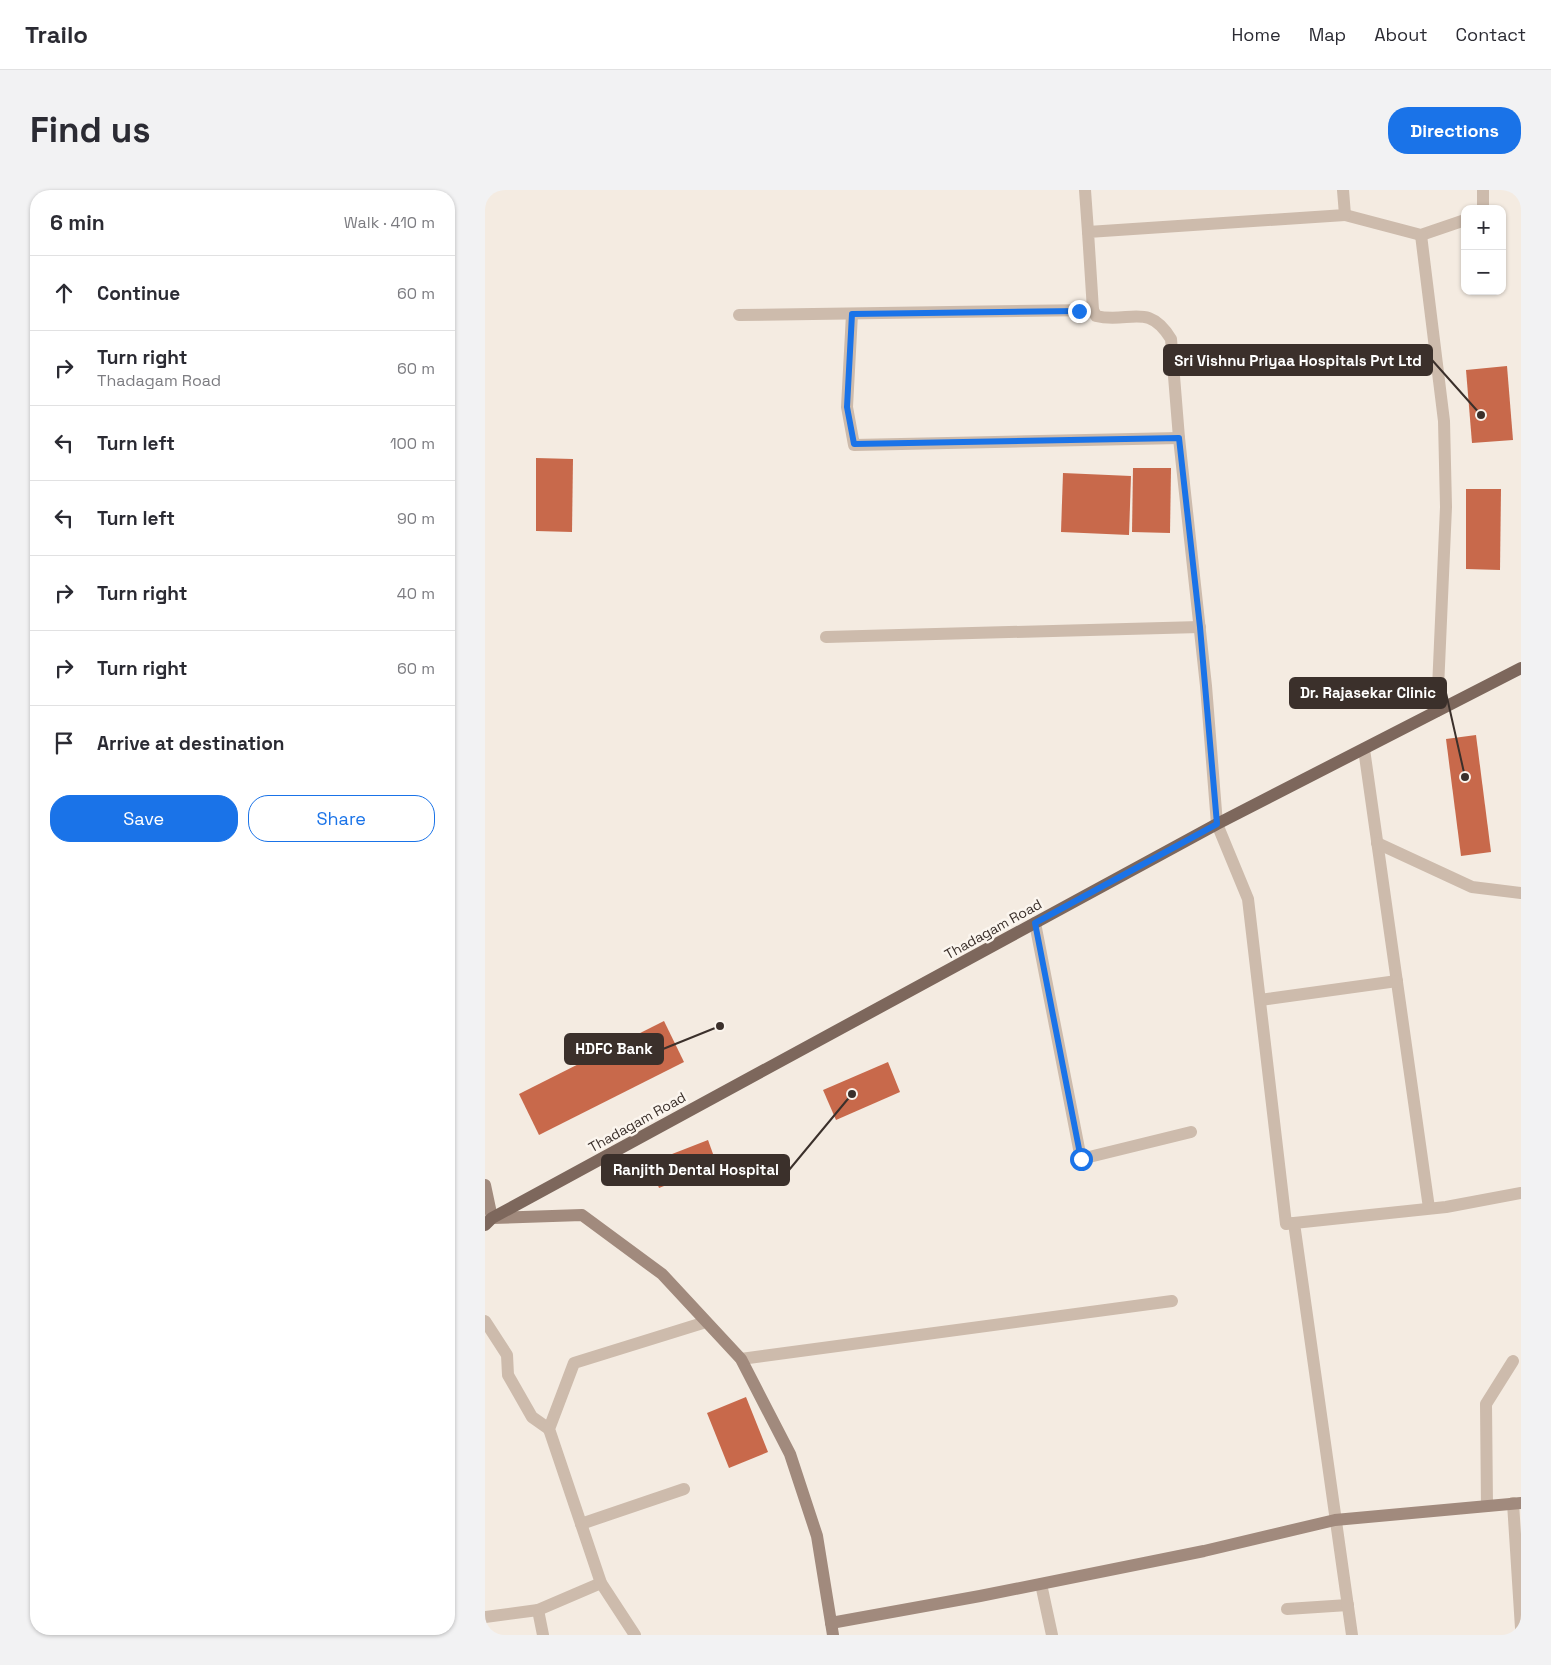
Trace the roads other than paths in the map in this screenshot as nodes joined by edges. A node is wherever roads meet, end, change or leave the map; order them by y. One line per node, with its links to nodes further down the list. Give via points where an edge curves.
1 (1085, 190): 7 (street)
2 (1343, 190): 5 (street)
3 (1483, 190): 4 (street)
4 (1483, 205)
5 (1345, 215): 7 (street); 8 (street)
6 (1461, 221): 8 (street)
7 (1088, 232): 9 (street)
8 (1421, 235): 16 (street, via 1444,421 1446,507)
9 (1093, 310): 10 (street); 12 (street, via 1096,316 1144,316 1163,326 1171,339)
10 (852, 314): 11 (street); 12 (street, via 847,407 854,444)
11 (739, 315)
12 (1179, 438): 13 (street)
13 (1200, 627): 14 (street); 18 (street)
14 (826, 637)
15 (1521, 668): 16 (main road, Thadagam Road)
16 (1437, 712): 17 (main road, Thadagam Road)
17 (1364, 749): 18 (main road, Thadagam Road); 19 (street)
18 (1217, 824): 21 (main road, Thadagam Road); 23 (street, via 1247,899)
19 (1377, 843): 20 (street, via 1472,887); 22 (street)
20 (1521, 893)
21 (1035, 923): 24 (street, via 1081,1159); 28 (main road, Thadagam Road)
22 (1397, 981): 23 (street); 27 (street)
23 (1259, 1000): 29 (street, via 1286,1224)
24 (1191, 1132)
25 (485, 1185): 28 (street)
26 (1521, 1193): 27 (street)
27 (1429, 1208): 29 (street)
28 (488, 1221): 32 (street, via 582,1215 662,1274)
29 (1294, 1222): 39 (street)
30 (1172, 1301): 33 (street)
31 (485, 1321): 35 (street, via 507,1355 508,1375 532,1417)
32 (706, 1322): 33 (street); 35 (street, via 573,1363)
33 (741, 1359): 48 (street, via 790,1454 817,1536)
34 (1513, 1360): 38 (street, via 1485,1404)
35 (549, 1429): 40 (street)
36 (684, 1489): 40 (street)
37 (1517, 1503): 38 (street); 47 (street)
38 (1487, 1506): 39 (street)
39 (1335, 1520): 42 (street); 43 (street)
40 (581, 1524): 41 (street)
41 (601, 1583): 45 (street); 50 (street)
42 (1041, 1584): 48 (street); 51 (street)
43 (1348, 1605): 44 (street); 52 (street)
44 (1287, 1609)
45 (538, 1610): 46 (street); 49 (street)
46 (485, 1617)
47 (1521, 1628)
48 (832, 1629)
49 (543, 1635)
50 (635, 1635)
51 (1052, 1635)
52 (1352, 1635)

